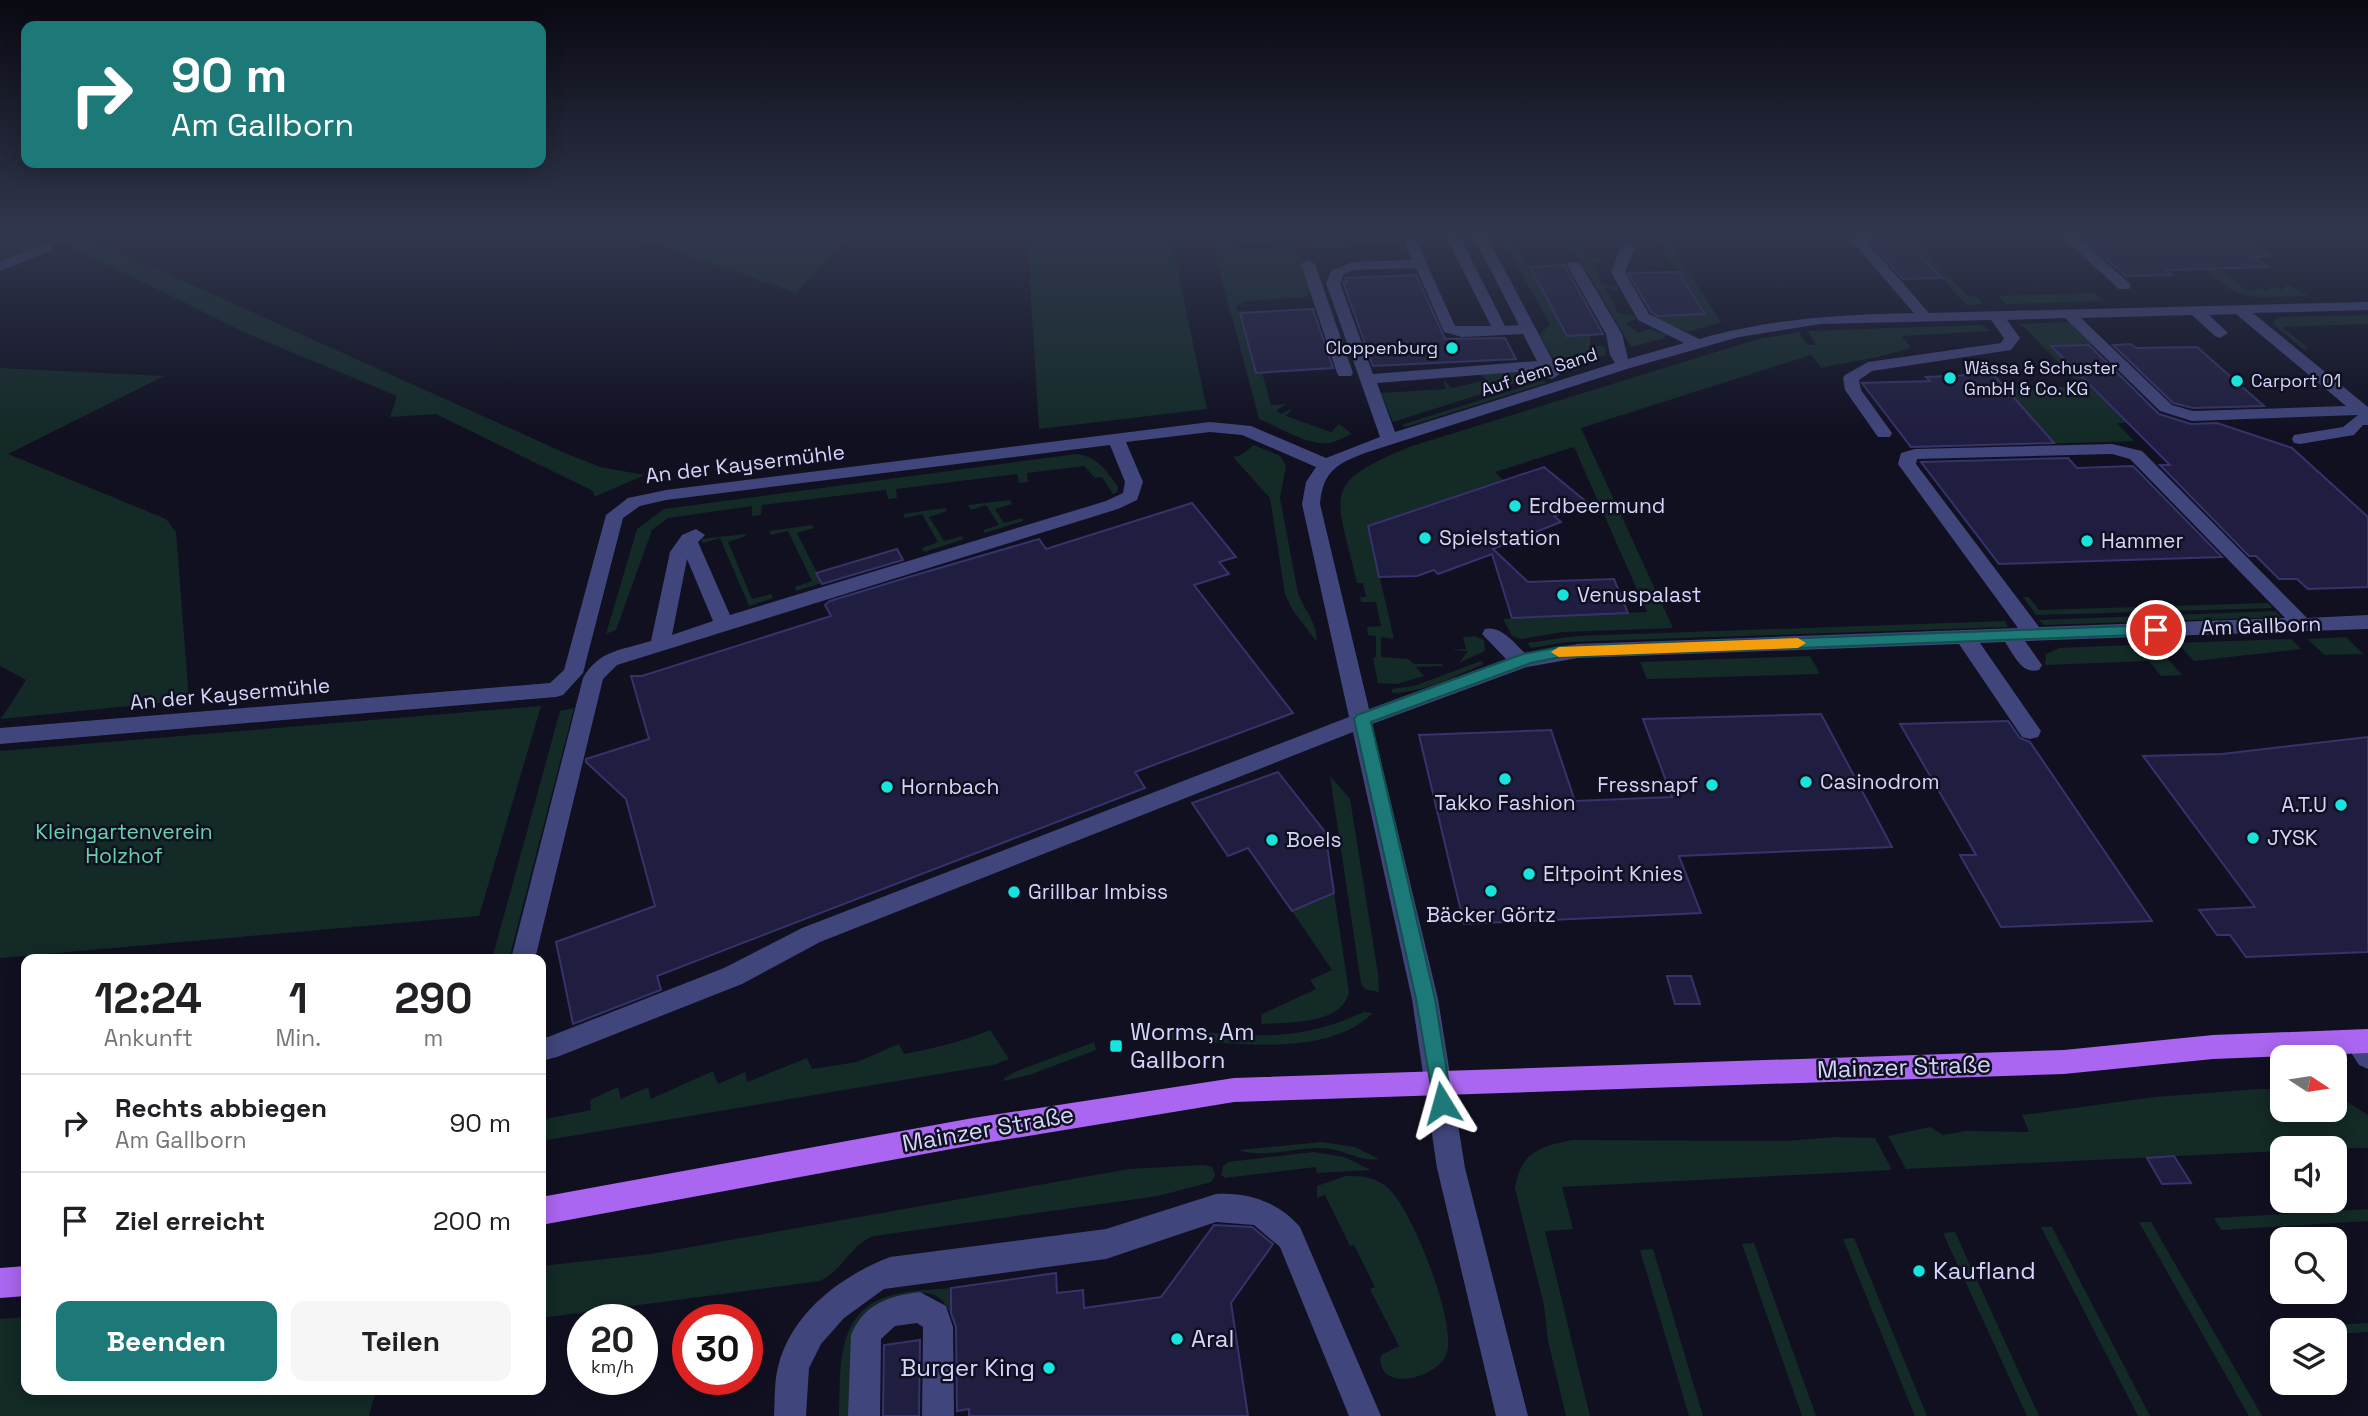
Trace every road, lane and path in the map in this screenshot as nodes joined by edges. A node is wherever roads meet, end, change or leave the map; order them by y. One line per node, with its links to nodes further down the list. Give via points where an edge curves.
1 (1321, 301): 23 (street)
2 (1339, 301): 24 (street)
3 (1437, 301): 18 (street, via 1449,329)
4 (1485, 301): 18 (street)
5 (1514, 301): 17 (street)
6 (1595, 301): 22 (street, via 1614,334)
7 (1634, 301): 20 (street, via 1643,317)
8 (1911, 301): 16 (street)
9 (2327, 301): 11 (street)
10 (2196, 306): 13 (street, Auf dem Sand); 14 (street, Auf dem Sand); 19 (street)
11 (2333, 306): 12 (street, Auf dem Sand); 13 (street, Auf dem Sand)
12 (2368, 306)
13 (2239, 309): 26 (street, via 2301,354)
14 (2070, 314): 15 (street, Auf dem Sand); 26 (street, via 2166,408 2178,414)
15 (1994, 315): 16 (street, Auf dem Sand); 27 (street, via 2010,333 2007,347 1868,367 1854,373 1853,390)
16 (1925, 317): 20 (street, Auf dem Sand, via 1881,312 1780,324)
17 (1529, 329): 18 (street); 21 (street)
18 (1500, 330)
19 (2220, 332)
20 (1697, 344): 22 (street, Auf dem Sand)
21 (1546, 365): 24 (street); 25 (street)
22 (1624, 365): 25 (street, Auf dem Sand)
23 (1345, 373)
24 (1366, 379): 28 (street)
25 (1565, 384): 28 (street, Auf dem Sand)
26 (2366, 415): 29 (street, via 2348,431)
27 (1884, 433)
28 (1389, 439): 31 (street, Auf dem Sand, via 1367,438)
29 (2300, 439)
30 (1117, 440): 31 (street, An der Kaysermühle, via 1198,428 1235,428); 32 (street, via 1133,482 1131,496 1112,505); 44 (street, An der Kaysermühle, via 724,486 634,502 615,515 573,673 556,690)
31 (1327, 465): 42 (street, via 1313,482 1311,504)
32 (724, 624): 39 (street); 39 (street, via 692,537 679,552)
33 (2355, 627): 34 (street, Am Gallborn)
34 (2296, 630): 37 (street, Am Gallborn, via 2161,637); 37 (street, via 2136,455 2112,449 1907,457 1907,464)
35 (1492, 634): 40 (street)
36 (2010, 635): 37 (street, Am Gallborn); 38 (street, Am Gallborn); 41 (street)
37 (2034, 635)
38 (1965, 637): 40 (street, Am Gallborn, via 1560,652); 43 (street)
39 (660, 645): 45 (street, via 610,660 593,678)
40 (1521, 661): 42 (street, Am Gallborn)
41 (2032, 665)
42 (1362, 719): 47 (street, Am Gallborn, via 811,935 733,976); 48 (street)
43 (2030, 730)
44 (0, 736)
45 (524, 954)
46 (2364, 1047): 48 (main road, Mainzer Straße, via 2213,1047 2064,1062)
47 (546, 1049)
48 (1440, 1083): 49 (main road, Mainzer Straße, via 1234,1090 1139,1103); 56 (street, via 1451,1168)
49 (546, 1210)
50 (21, 1281): 51 (main road)
51 (0, 1283)
52 (790, 1416): 55 (street, via 795,1363 814,1328 845,1296 874,1277 1105,1244 1233,1206 1266,1215 1290,1237)
53 (864, 1416): 54 (street, via 866,1335 872,1323 891,1311 920,1307 935,1317 938,1326)
54 (938, 1416)
55 (1365, 1416)
56 (1512, 1416)

